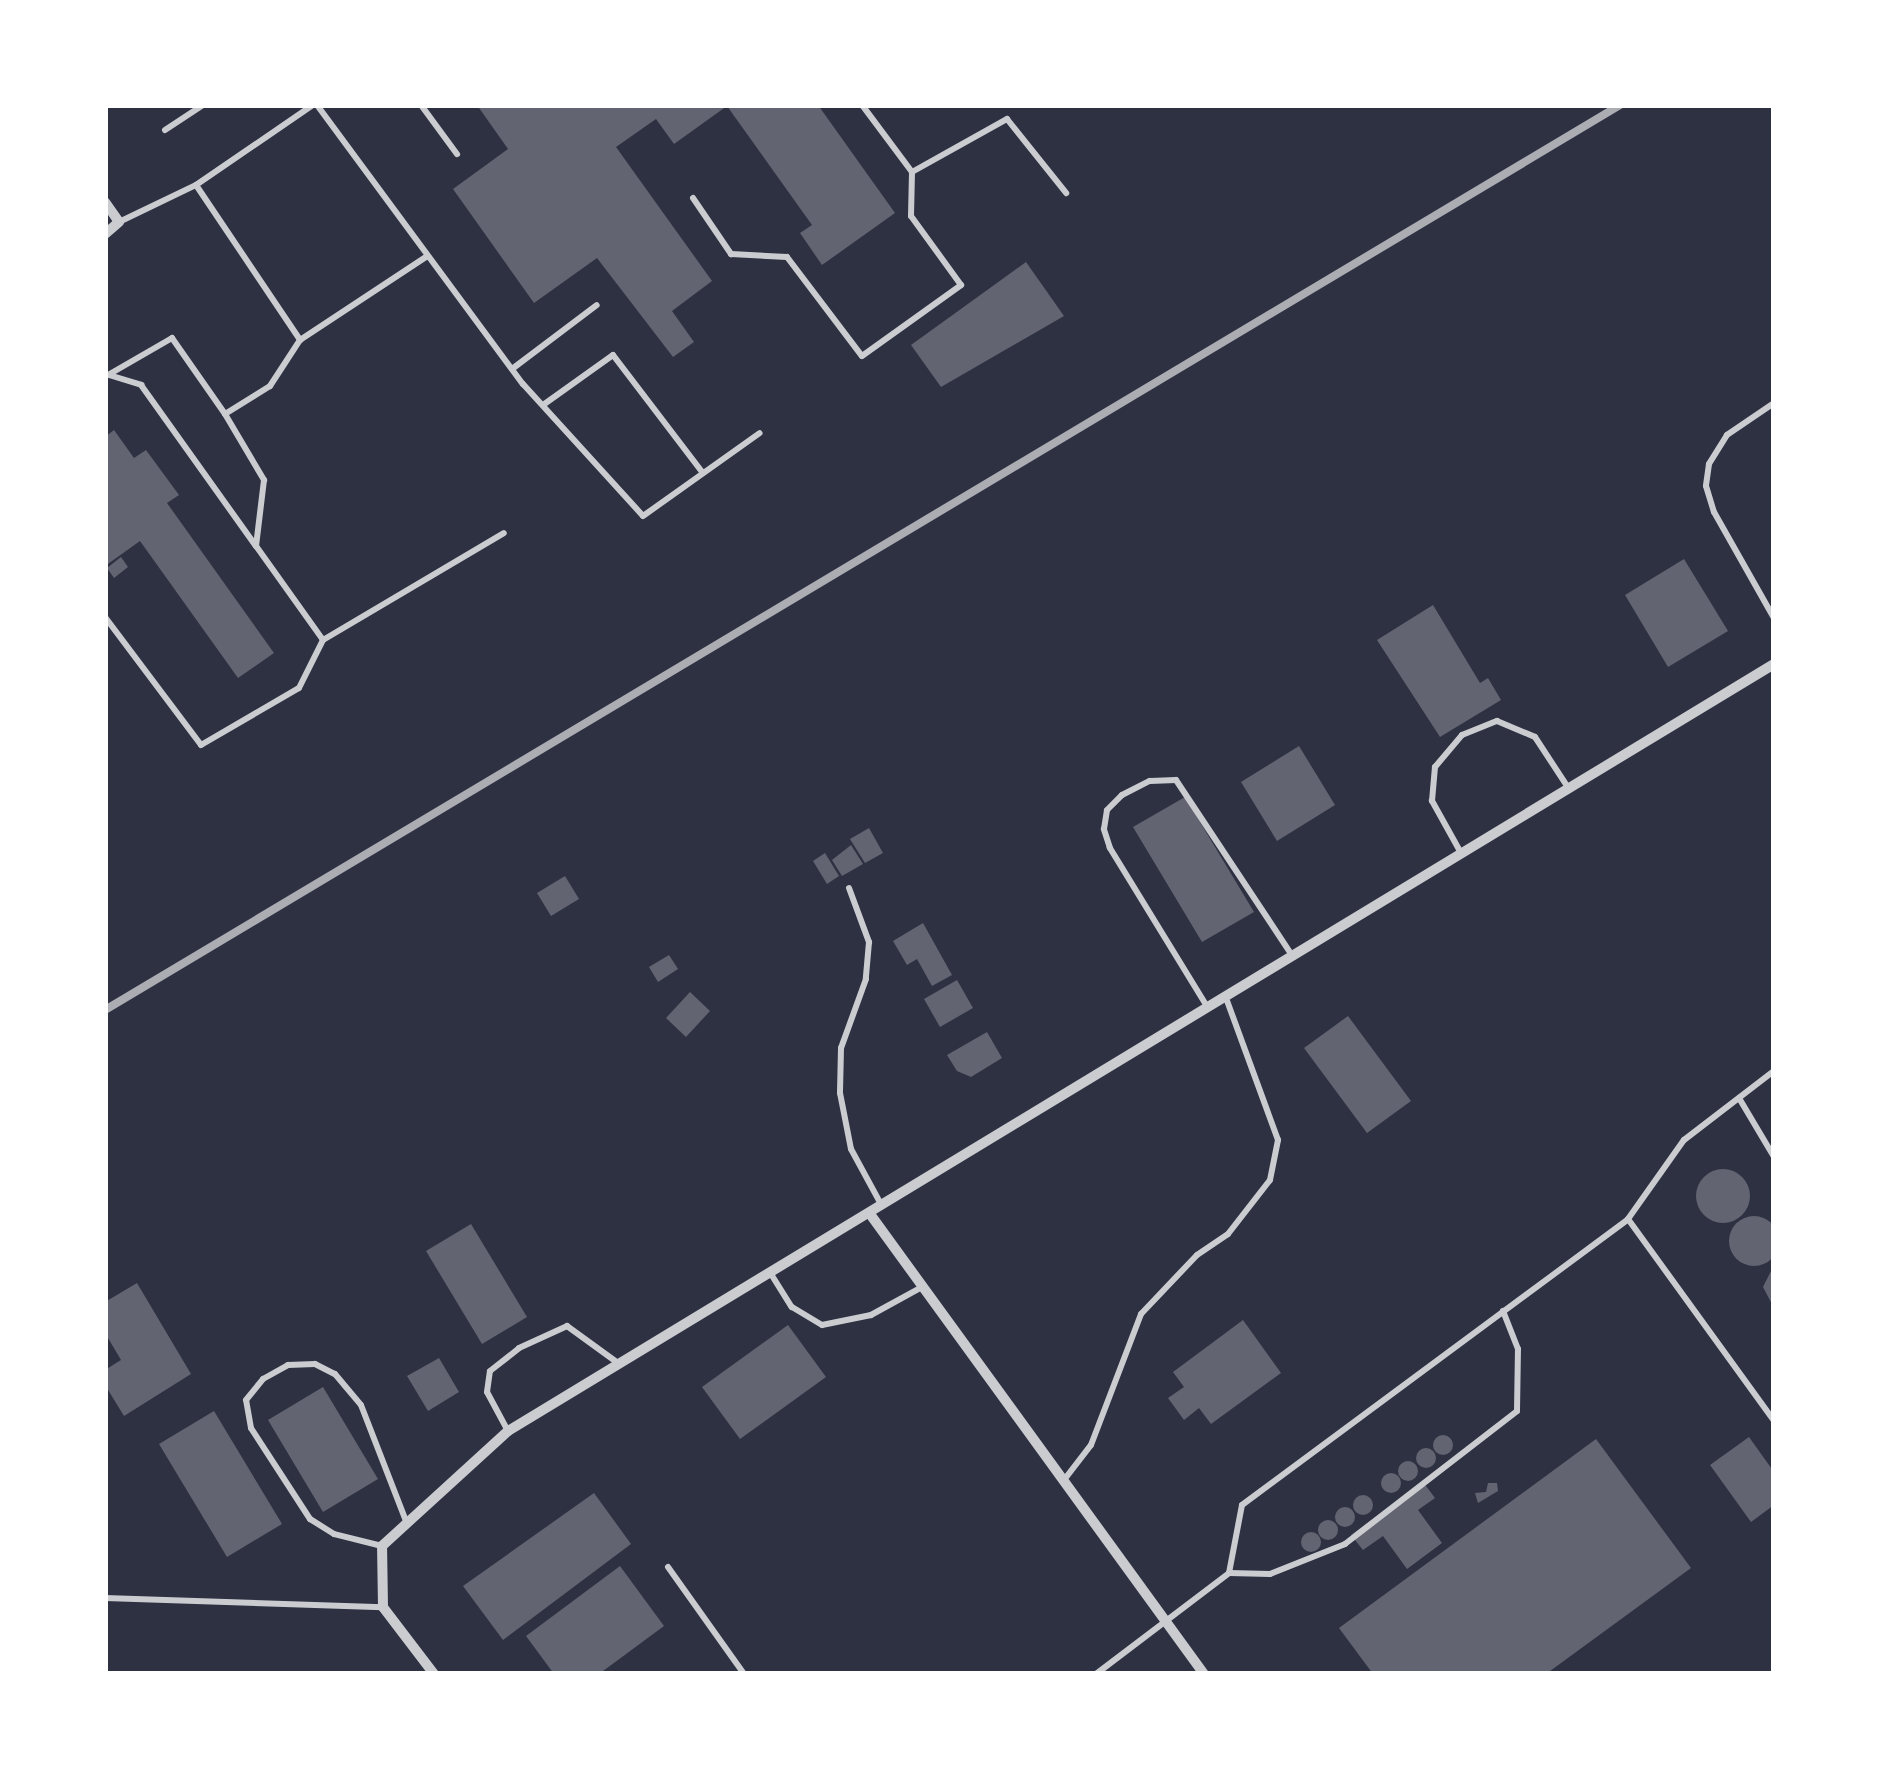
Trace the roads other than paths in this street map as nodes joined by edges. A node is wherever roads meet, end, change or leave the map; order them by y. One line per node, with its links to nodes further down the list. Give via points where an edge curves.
1 (202, 105): 5 (lane)
2 (315, 105): 8 (lane); 14 (lane)
3 (421, 105): 6 (lane)
4 (862, 105): 7 (lane)
5 (165, 130)
6 (457, 154)
7 (912, 172): 9 (lane, via 1007,119); 10 (lane, via 911,216 962,285 862,356 787,258 731,254)
8 (196, 186): 12 (lane); 16 (lane)
9 (1066, 193)
10 (694, 198)
11 (105, 202): 12 (street)
12 (119, 222): 13 (street)
13 (105, 234)
14 (426, 256): 16 (lane); 17 (lane)
15 (596, 306): 17 (lane)
16 (300, 340): 21 (lane, via 270,386)
17 (512, 369): 20 (lane)
18 (106, 374): 21 (lane, via 172,338); 25 (lane, via 142,385)
19 (1774, 404): 27 (lane, via 1727,435 1706,486)
20 (543, 405): 23 (lane, via 643,516); 23 (lane, via 614,355)
21 (225, 414): 25 (lane, via 264,480)
22 (760, 433): 23 (lane)
23 (703, 473)
24 (504, 533): 28 (lane)
25 (256, 546): 28 (lane)
26 (105, 617): 28 (lane, via 201,745 299,688)
27 (1774, 618)
28 (323, 640)
29 (1774, 664): 30 (street)
30 (1569, 789): 31 (street); 31 (lane, via 1535,737 1497,721 1462,735 1435,767 1432,801)
31 (1462, 854): 33 (street)
32 (849, 888): 39 (lane, via 869,942 866,979 840,1048 840,1094 851,1149)
33 (1293, 957): 34 (street); 35 (lane, via 1176,780 1150,781 1122,794 1107,810 1110,848)
34 (1226, 998): 35 (street); 48 (lane, via 1278,1140 1270,1180 1228,1234 1197,1255 1141,1314 1092,1445)
35 (1208, 1009): 39 (street)
36 (1774, 1071): 37 (lane)
37 (1739, 1098): 38 (lane); 41 (lane, via 1684,1140)
38 (1774, 1157)
39 (882, 1207): 40 (street)
40 (870, 1214): 42 (street); 43 (street)
41 (1628, 1218): 44 (lane); 46 (lane)
42 (771, 1274): 43 (lane, via 792,1306 822,1325 871,1315); 45 (street)
43 (922, 1286): 48 (street)
44 (1504, 1311): 52 (lane, via 1242,1505); 52 (lane, via 1522,1382 1517,1410 1345,1544 1270,1574)
45 (620, 1364): 47 (street); 47 (lane, via 566,1326 519,1348 490,1372 486,1392)
46 (1774, 1421)
47 (508, 1430): 49 (street)
48 (1063, 1481): 55 (street)
49 (406, 1521): 50 (street); 50 (lane, via 360,1405 336,1374 315,1364 288,1364 262,1378 246,1400 251,1428 310,1519 334,1534)
50 (382, 1546): 54 (street)
51 (668, 1567): 59 (lane)
52 (1228, 1573): 55 (lane)
53 (105, 1598): 54 (lane)
54 (383, 1607): 56 (street)
55 (1165, 1622): 60 (lane); 61 (street)
56 (434, 1674)
57 (504, 1674): 58 (lane)
58 (512, 1674)
59 (744, 1674)
60 (1096, 1674)
61 (1204, 1674)

